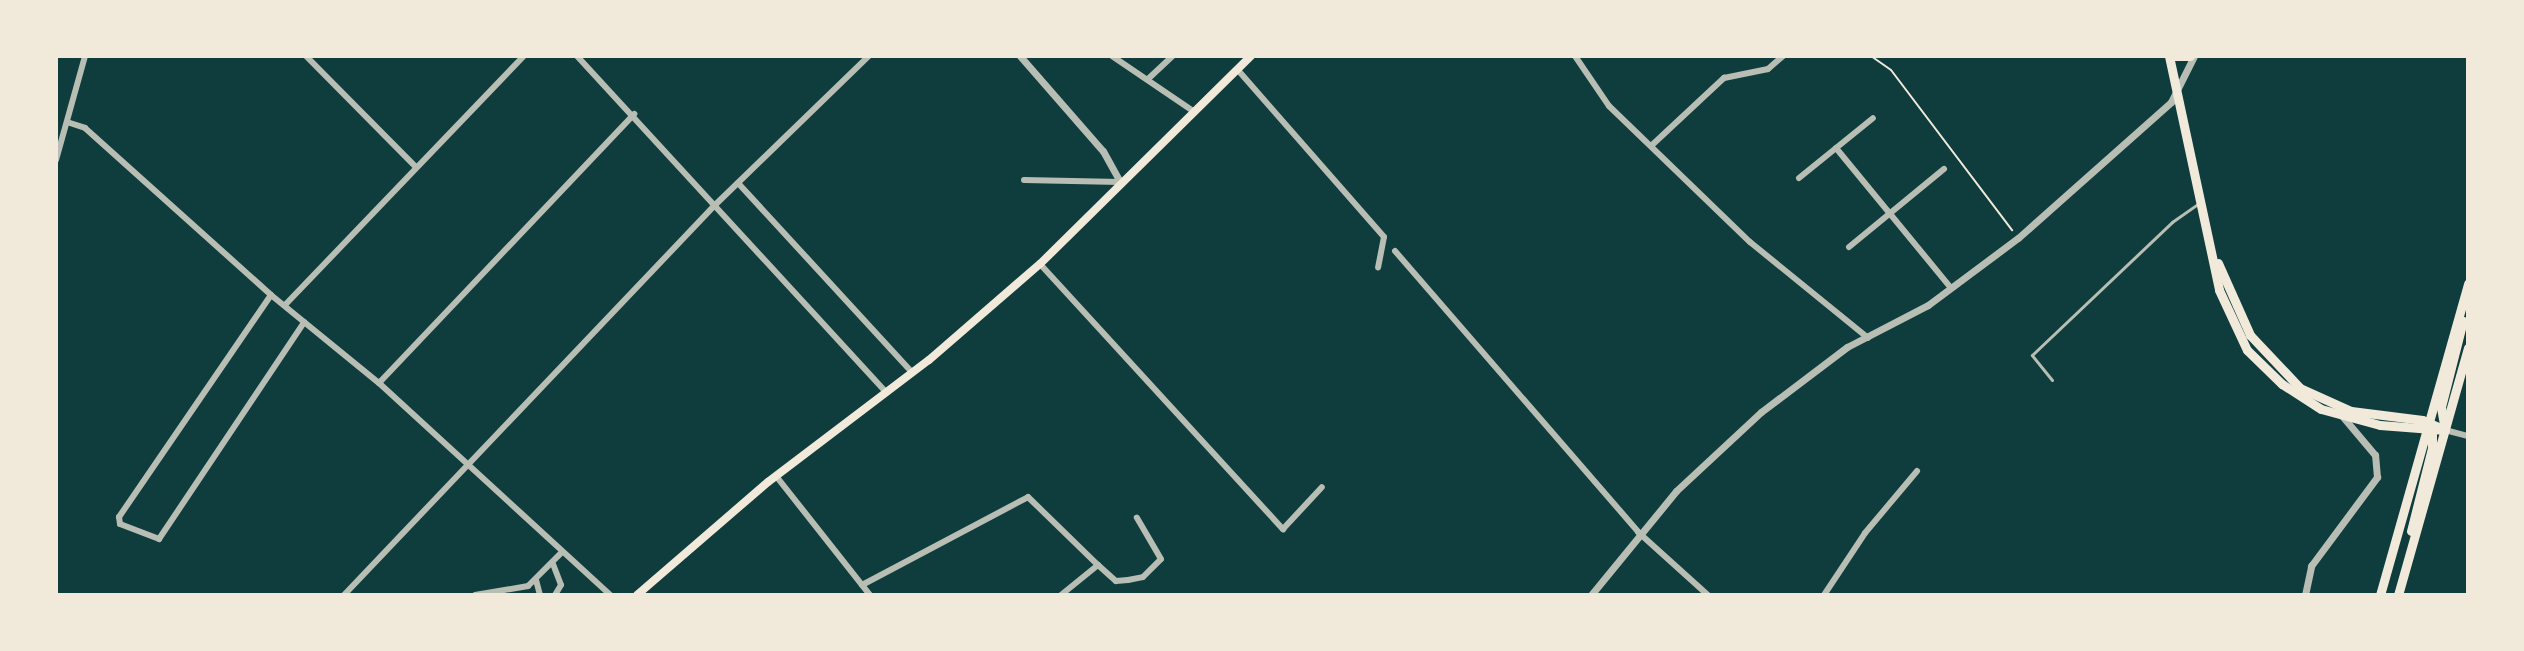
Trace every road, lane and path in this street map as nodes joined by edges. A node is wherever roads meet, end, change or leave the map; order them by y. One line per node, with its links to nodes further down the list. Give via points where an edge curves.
1 (85, 56): 21 (street)
2 (306, 56): 25 (street)
3 (524, 56): 25 (street)
4 (577, 56): 19 (street)
5 (869, 56): 30 (street)
6 (1020, 56): 29 (street, via 1103,151)
7 (1112, 56): 16 (street)
8 (1173, 56): 16 (street)
9 (1251, 56): 15 (main road)
10 (1575, 56): 22 (street, via 1609,106)
11 (1783, 56): 22 (street, via 1768,69 1724,78)
12 (1871, 56): 34 (path, via 1891,70)
13 (2172, 56): 14 (main road); 17 (main road)
14 (2192, 56): 17 (street)
15 (1237, 69): 18 (main road); 39 (street, via 1384,237)
16 (1148, 79): 18 (street)
17 (2177, 93): 31 (main road); 34 (street)
18 (1193, 111): 29 (main road)
19 (634, 114): 32 (street); 49 (street)
20 (1873, 118): 23 (street)
21 (67, 122): 24 (street); 42 (street, via 85,128)
22 (1651, 146): 45 (street, via 1750,242)
23 (1836, 148): 27 (street); 33 (street)
24 (56, 160)
25 (416, 167): 43 (street)
26 (1944, 169): 33 (street)
27 (1799, 178)
28 (1024, 180): 29 (street)
29 (1120, 182): 38 (main road)
30 (738, 183): 32 (street); 47 (street)
31 (2202, 201): 36 (main road); 48 (lane, via 2172,222 2032,355)
32 (714, 206): 50 (street); 55 (street)
33 (1890, 213): 35 (street); 41 (street)
34 (2018, 238): 41 (street)
35 (1849, 247)
36 (2213, 248): 51 (main road, via 2224,307 2247,350 2299,397); 52 (main road, via 2241,320 2289,379 2351,411)
37 (1395, 251): 60 (street)
38 (1040, 264): 47 (main road); 58 (street, via 1283,529)
39 (1378, 267)
40 (2468, 284): 52 (main road); 53 (main road, via 2440,412)
41 (1950, 287): 45 (street)
42 (271, 295): 43 (street); 44 (street, via 119,517 120,524 159,539)
43 (285, 305): 44 (street)
44 (304, 322): 49 (street)
45 (1868, 338): 60 (street, via 1847,347 1761,412)
46 (2468, 348): 53 (main road)
47 (912, 372): 50 (main road)
48 (2052, 380)
49 (379, 383): 55 (street)
50 (886, 392): 57 (main road)
51 (2343, 417): 52 (main road); 78 (street, via 2375,455 2378,470 2372,487 2311,566)
52 (2429, 428): 53 (main road); 62 (main road); 79 (main road)
53 (2445, 430): 54 (street); 62 (main road)
54 (2468, 436)
55 (468, 466): 61 (street); 67 (street)
56 (1917, 471): 77 (street, via 1865,533)
57 (776, 476): 66 (street); 72 (main road)
58 (1322, 487)
59 (1137, 518): 64 (street, via 1161,559 1143,577 1128,580 1116,581)
60 (1638, 532): 75 (street); 76 (street)
61 (562, 552): 63 (street); 71 (street)
62 (2407, 562): 80 (main road)
63 (553, 564): 65 (street); 70 (street, via 561,585)
64 (1098, 565): 66 (street, via 1040,505 1020,497); 74 (street)
65 (536, 580): 68 (street); 69 (street)
66 (862, 585): 73 (street)
67 (344, 595)
68 (475, 595)
69 (540, 595)
70 (555, 595)
71 (610, 595)
72 (637, 595)
73 (870, 595)
74 (1061, 595)
75 (1591, 595)
76 (1708, 595)
77 (1824, 595)
78 (2305, 595)
79 (2380, 595)
80 (2398, 595)

